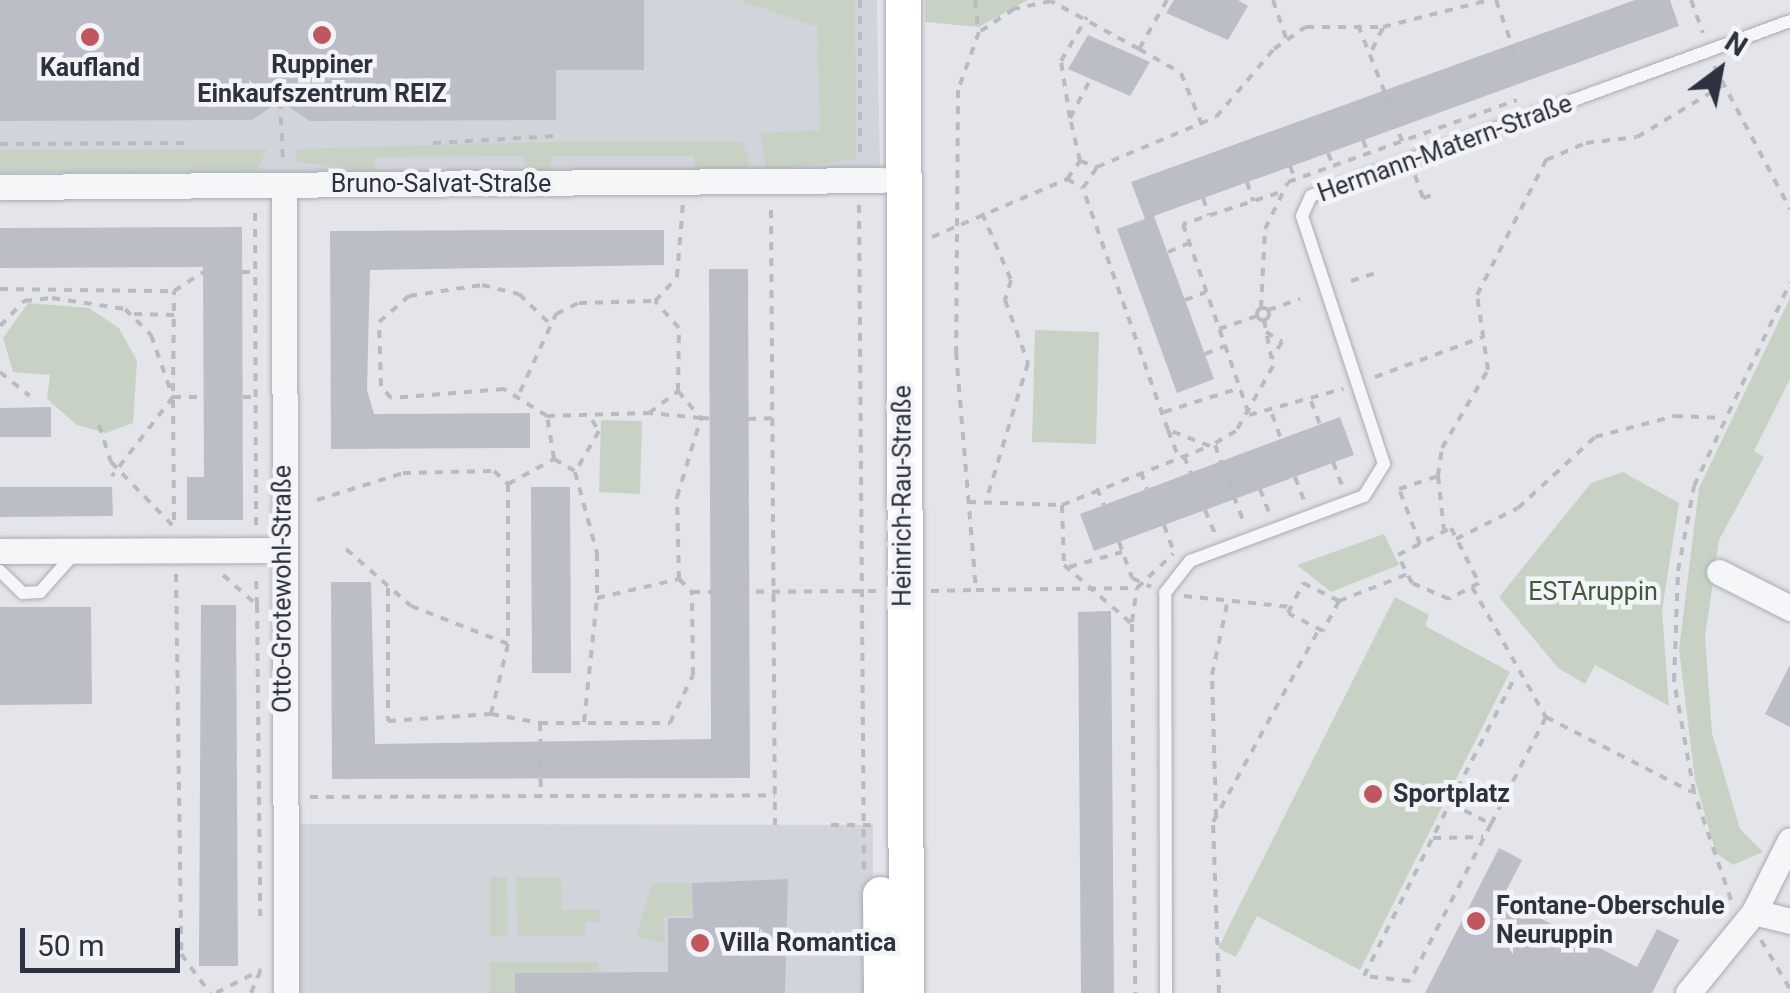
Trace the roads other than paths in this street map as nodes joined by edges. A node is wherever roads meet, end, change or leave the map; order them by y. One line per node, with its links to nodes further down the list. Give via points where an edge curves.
1 (880, 0): 4 (main road, Heinrich-Rau-Straße)
2 (904, 0): 20 (main road, Heinrich-Rau-Straße)
3 (1790, 21): 21 (lane, Hermann-Matern-Straße, via 1311,196 1302,216 1384,464 1364,496 1190,561 1166,591)
4 (871, 181): 5 (street, Bruno-Salvat-Straße); 19 (main road, Heinrich-Rau-Straße, via 872,825)
5 (284, 185): 6 (street, Bruno-Salvat-Straße); 9 (street, Otto-Grotewohl-Straße)
6 (0, 187)
7 (0, 550): 8 (street)
8 (77, 550): 9 (street); 10 (lane, via 40,592 23,593)
9 (283, 550): 18 (street, Otto-Grotewohl-Straße, via 271,798)
10 (0, 572)
11 (1719, 572): 12 (street)
12 (1790, 608)
13 (1790, 840): 14 (street)
14 (1776, 868): 15 (street); 16 (street)
15 (1790, 892)
16 (1754, 912): 17 (street); 22 (street)
17 (1790, 921)
18 (286, 993)
19 (880, 993)
20 (906, 993)
21 (1166, 993)
22 (1688, 993)

